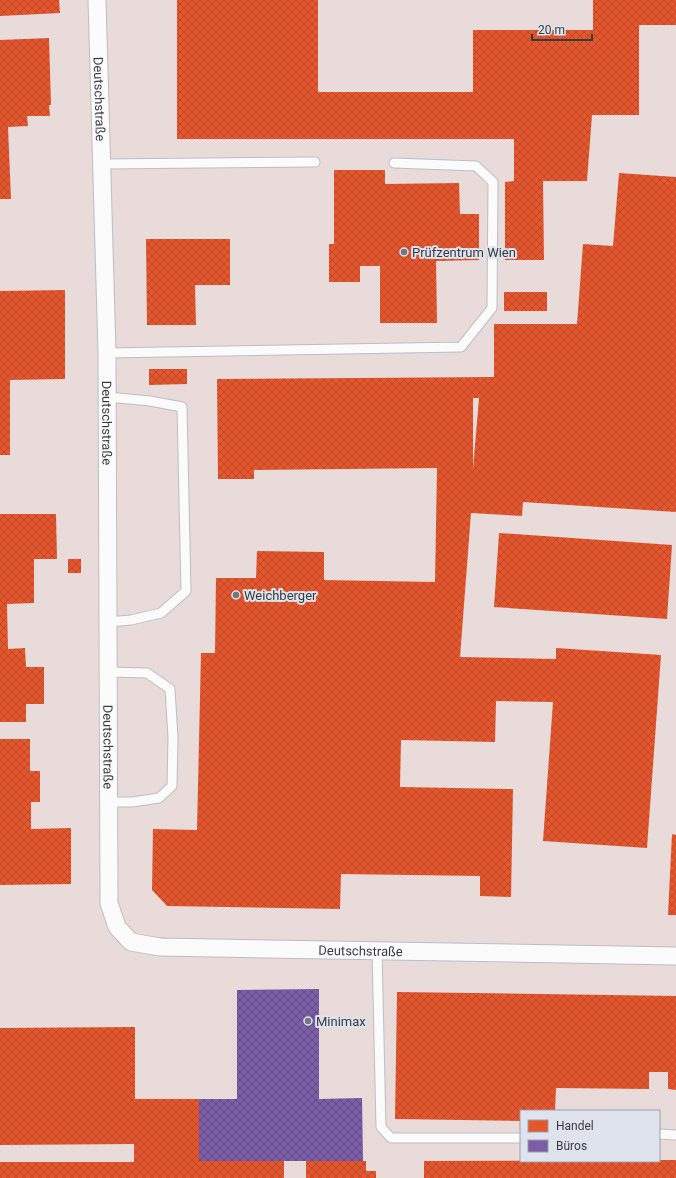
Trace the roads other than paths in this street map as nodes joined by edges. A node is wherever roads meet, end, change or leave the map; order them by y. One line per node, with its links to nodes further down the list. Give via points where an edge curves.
1 (97, 0): 4 (street, Deutschstraße)
2 (314, 162): 4 (lane)
3 (394, 163): 5 (lane, via 476,166 492,182 492,308 461,347)
4 (101, 164): 5 (street, Deutschstraße)
5 (107, 353): 6 (street, Deutschstraße)
6 (107, 397): 7 (street, Deutschstraße); 7 (lane, via 150,400 182,407 186,591 161,613)
7 (108, 622): 8 (street, Deutschstraße)
8 (108, 672): 9 (street, Deutschstraße); 9 (lane, via 147,674 170,688 173,738 172,786 159,798)
9 (108, 802): 10 (street, Deutschstraße, via 109,903 117,927 131,942 160,947)
10 (377, 950): 11 (street, Deutschstraße); 14 (lane, via 381,1127 391,1138)
11 (676, 956)
12 (660, 1134): 13 (lane)
13 (676, 1135)
14 (520, 1138)

